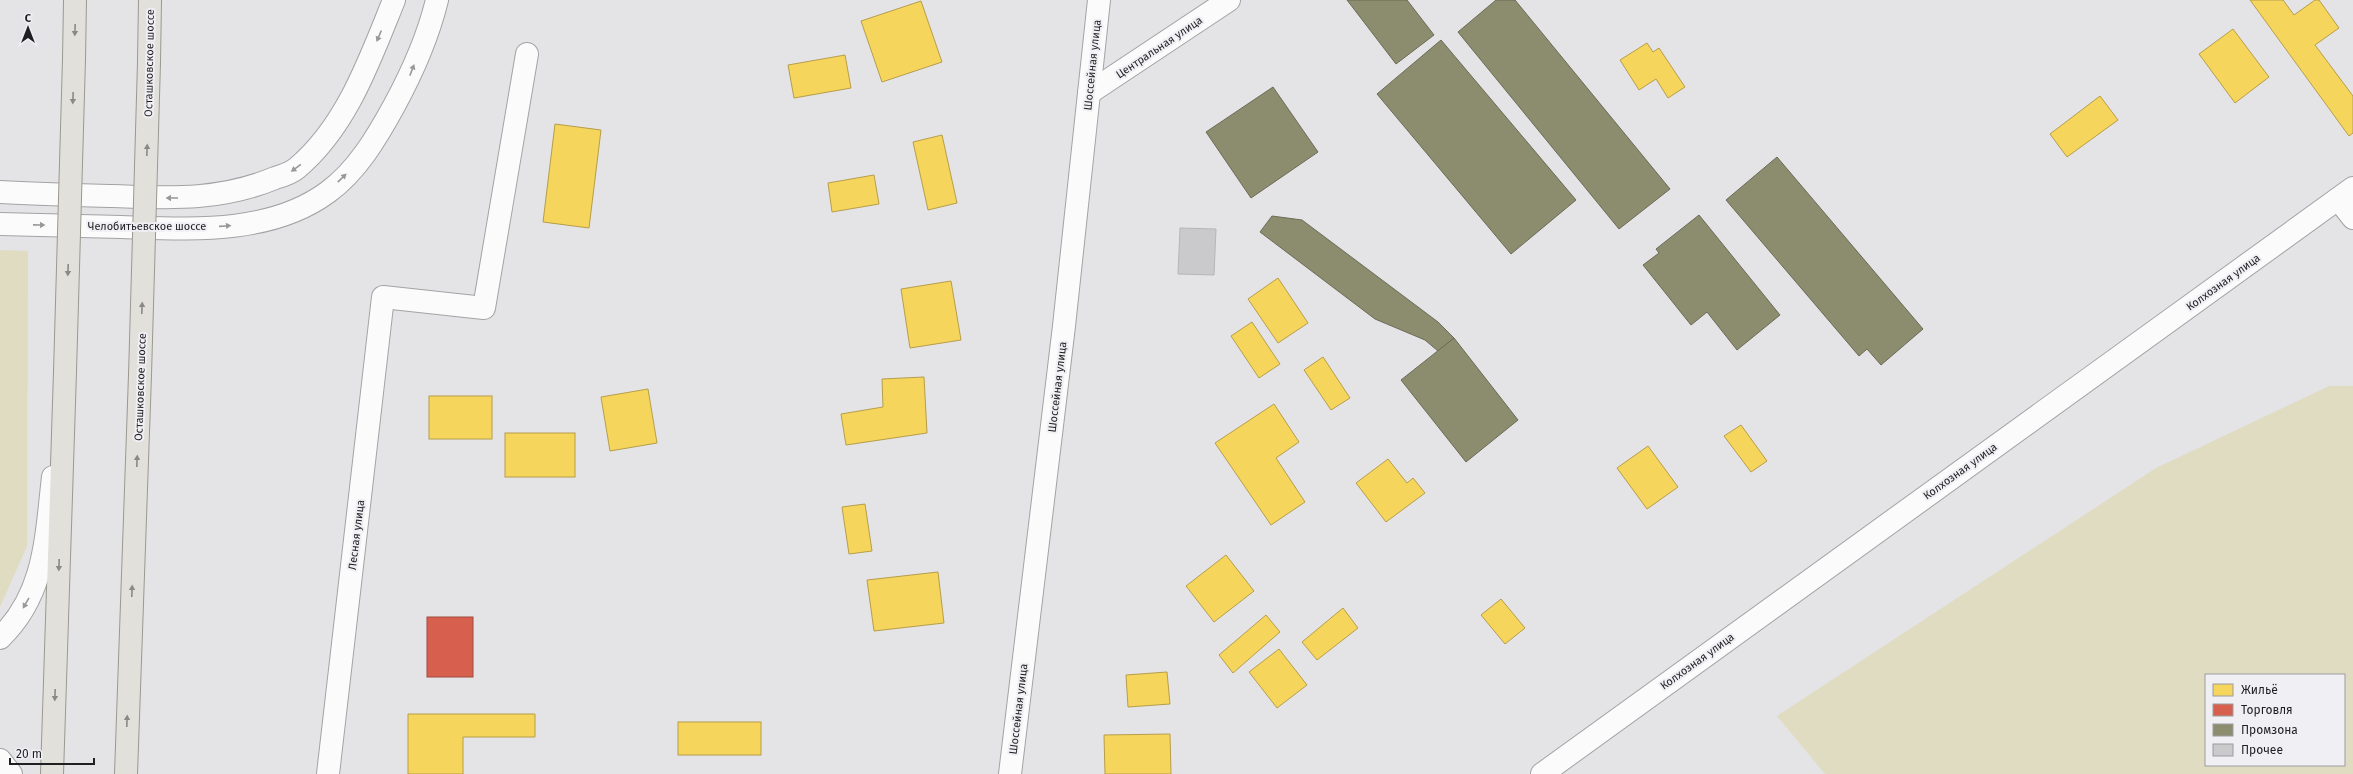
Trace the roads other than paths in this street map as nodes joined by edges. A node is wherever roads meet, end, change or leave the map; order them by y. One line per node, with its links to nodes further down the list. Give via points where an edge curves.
1 (75, 0): 13 (main road, one-way to 13, bridge)
2 (150, 0): 19 (main road, Осташковское шоссе, one-way to 2, bridge)
3 (394, 0): 9 (street, one-way to 9, via 366,69 342,113 319,147 296,170 255,187 209,197)
4 (437, 0): 12 (street, Челобитьевское шоссе, one-way to 4, via 184,228 247,224 290,214 328,192 359,162 385,123 411,74)
5 (1099, 0): 8 (street, Шоссейная улица)
6 (1229, 0): 8 (street, Центральная улица)
7 (527, 54): 20 (street, Лесная улица, via 484,308 383,296)
8 (1090, 93): 21 (street, Шоссейная улица)
9 (0, 192)
10 (2345, 194): 11 (street); 16 (street, Колхозная улица)
11 (2353, 218)
12 (0, 224)
13 (64, 372): 14 (street, one-way to 14, via 44,553 33,591 14,624); 18 (main road, one-way to 18)
14 (0, 638)
15 (0, 760): 17 (street)
16 (1566, 764): 22 (street, Колхозная улица)
17 (11, 774)
18 (52, 774)
19 (126, 774)
20 (328, 774)
21 (1010, 774)
22 (1542, 774)

